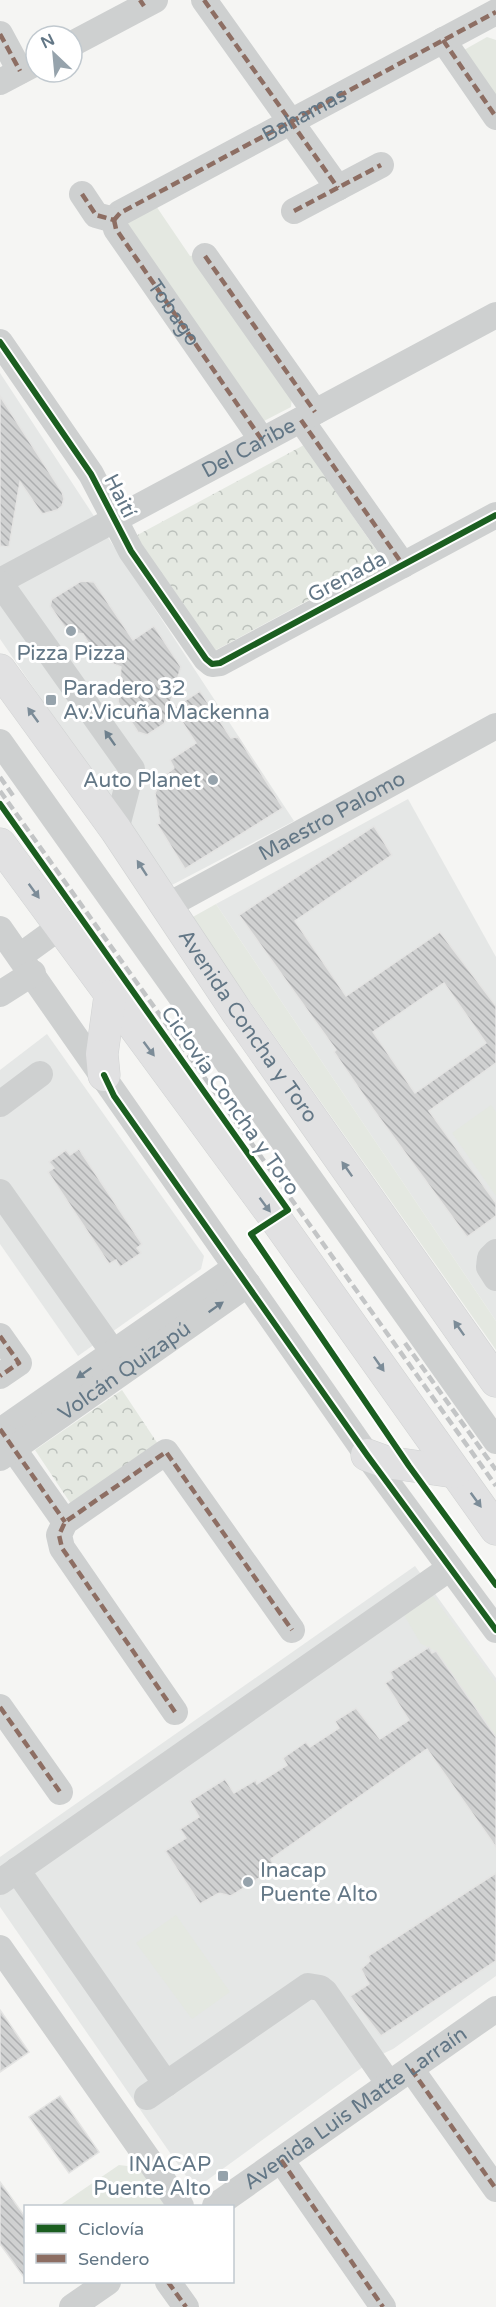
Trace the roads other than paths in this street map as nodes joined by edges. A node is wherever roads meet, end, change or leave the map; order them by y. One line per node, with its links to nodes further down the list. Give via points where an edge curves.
1 (204, 0): 9 (street)
2 (146, 2): 5 (street)
3 (494, 16): 6 (street, Bahamas)
4 (0, 34): 7 (street)
5 (84, 37)
6 (443, 40): 8 (street); 9 (street, Bahamas)
7 (19, 72)
8 (496, 117)
9 (291, 122): 11 (street); 14 (street, Bahamas, via 120,213)
10 (381, 165): 11 (street)
11 (338, 188): 13 (street)
12 (82, 194): 14 (street, via 96,215)
13 (294, 211)
14 (114, 220): 19 (street, Tobago, via 116,229)
15 (205, 256): 18 (street)
16 (496, 315): 18 (street, Del Caribe)
17 (0, 342): 21 (street, Haití, via 91,474)
18 (308, 416): 19 (street, Del Caribe); 22 (street)
19 (262, 440): 21 (street, Del Caribe)
20 (496, 515): 22 (street, Grenada)
21 (114, 519): 23 (street, Del Caribe); 24 (street, Haití, via 131,551)
22 (403, 565): 24 (street, Grenada)
23 (0, 582): 28 (street, one-way to 23, via 132,769)
24 (212, 664)
25 (0, 670): 28 (main road, Avenida Concha y Toro, one-way to 25)
26 (496, 726): 30 (street, Maestro Palomo)
27 (0, 742): 47 (street)
28 (116, 830): 30 (main road, Avenida Concha y Toro, one-way to 28)
29 (0, 844): 31 (main road, one-way to 31)
30 (167, 906): 46 (main road, Avenida Concha y Toro, one-way to 30, via 237,1012)
31 (60, 927): 33 (street); 35 (main road)
32 (0, 929): 33 (street)
33 (26, 965): 34 (street); 37 (street)
34 (0, 994)
35 (110, 996): 37 (main road, via 102,1054); 50 (main road, one-way to 50, via 275,1218)
36 (40, 1074): 38 (street)
37 (104, 1075): 41 (street, via 114,1096)
38 (0, 1104)
39 (0, 1192): 44 (street)
40 (496, 1252): 42 (street, via 489,1267)
41 (242, 1276): 44 (street, Volcán Quizapú); 48 (street, Volcán Quizapú, one-way to 41); 49 (street)
42 (496, 1278)
43 (0, 1336): 45 (street, via 19,1363)
44 (113, 1352): 48 (street, Volcán Quizapú, one-way to 48)
45 (0, 1376)
46 (495, 1377)
47 (495, 1439)
48 (3, 1440): 51 (street)
49 (367, 1455): 50 (main road, via 386,1462); 53 (street)
50 (455, 1472): 52 (main road, one-way to 52)
51 (65, 1522): 54 (street, via 166,1452); 57 (street, via 59,1535 62,1548)
52 (496, 1529)
53 (450, 1568): 55 (street); 59 (street)
54 (292, 1630)
55 (496, 1630)
56 (0, 1707): 58 (street)
57 (175, 1712)
58 (60, 1792)
59 (8, 1876): 63 (street, via 156,2091 303,1988)
60 (0, 1948): 66 (street)
61 (496, 2009): 62 (street, Avenida Luis Matte Larraín)
62 (411, 2069): 63 (street, Avenida Luis Matte Larraín); 65 (street)
63 (382, 2089): 64 (street, Avenida Luis Matte Larraín)
64 (281, 2160): 67 (street, Avenida Luis Matte Larraín); 72 (street)
65 (496, 2189)
66 (180, 2205)
67 (216, 2205)
68 (107, 2283): 70 (street)
69 (169, 2283): 71 (street)
70 (72, 2307)
71 (186, 2307)
72 (383, 2307)

